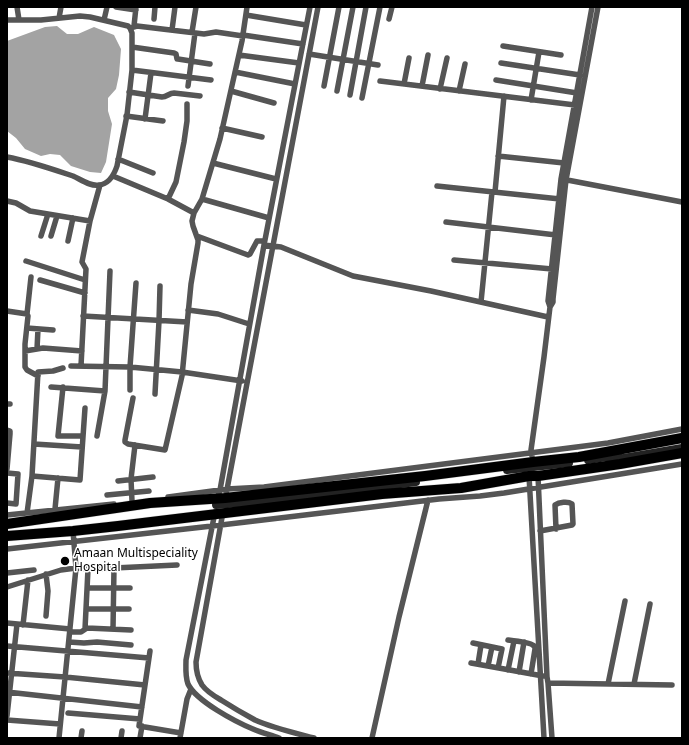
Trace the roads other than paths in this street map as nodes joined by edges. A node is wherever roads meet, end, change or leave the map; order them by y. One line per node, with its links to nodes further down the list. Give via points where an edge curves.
1 (17, 7): 24 (street)
2 (61, 7): 20 (street)
3 (107, 7): 25 (street)
4 (116, 7): 18 (street)
5 (155, 7): 21 (street)
6 (175, 7): 28 (street)
7 (196, 7): 29 (street)
8 (247, 7): 19 (street)
9 (310, 7): 26 (street)
10 (318, 7): 35 (street)
11 (339, 7): 39 (street)
12 (353, 7): 42 (street)
13 (366, 7): 44 (street)
14 (380, 7): 48 (street)
15 (390, 7): 22 (street)
16 (592, 7): 55 (street)
17 (598, 7): 94 (street)
18 (136, 8): 27 (street)
19 (246, 15): 26 (street); 30 (street)
20 (59, 18): 24 (street); 25 (street, via 80,16)
21 (154, 19)
22 (389, 19)
23 (7, 20): 24 (street)
24 (19, 20)
25 (104, 20): 27 (street)
26 (306, 25): 31 (street)
27 (132, 27): 28 (street); 33 (street)
28 (172, 30): 29 (street)
29 (194, 33): 30 (street); 43 (street)
30 (243, 35): 31 (street); 36 (street)
31 (303, 44): 45 (street)
32 (503, 46): 34 (street)
33 (132, 48): 43 (street, via 174,53 177,59); 52 (street)
34 (539, 52): 38 (street); 51 (street)
35 (309, 54): 39 (street); 117 (street)
36 (239, 55): 45 (street); 53 (street)
37 (428, 55): 64 (street)
38 (561, 55)
39 (329, 57): 42 (street); 63 (street)
40 (409, 58): 61 (street)
41 (447, 58): 66 (street)
42 (344, 60): 44 (street); 68 (street)
43 (191, 61): 47 (street); 56 (street)
44 (356, 62): 48 (street); 73 (street)
45 (299, 63): 60 (street)
46 (500, 63): 51 (street)
47 (210, 64)
48 (369, 64): 50 (street); 76 (street)
49 (465, 64): 69 (street)
50 (378, 65)
51 (536, 68): 55 (street); 65 (street)
52 (132, 70): 54 (street); 70 (street)
53 (235, 72): 60 (street); 67 (street)
54 (151, 73): 56 (street); 72 (street)
55 (580, 75): 71 (street)
56 (189, 77): 57 (street); 62 (street)
57 (211, 80)
58 (496, 80): 65 (street)
59 (380, 81): 61 (street)
60 (295, 84): 93 (street)
61 (404, 84): 64 (street)
62 (188, 86)
63 (324, 86)
64 (422, 86): 66 (street)
65 (533, 86): 71 (street); 77 (street)
66 (440, 89): 69 (street)
67 (231, 90): 78 (street); 84 (street)
68 (337, 91)
69 (459, 91): 75 (street)
70 (129, 92): 72 (street); 81 (street)
71 (577, 93): 80 (street)
72 (148, 95): 74 (street, via 167,97 174,93); 82 (street)
73 (350, 95)
74 (200, 96)
75 (504, 96): 77 (street); 86 (street)
76 (362, 98)
77 (531, 100): 80 (street)
78 (274, 103)
79 (187, 104): 98 (street, via 187,121 176,182)
80 (575, 105): 90 (street)
81 (126, 116): 82 (street); 88 (street)
82 (145, 119): 83 (street)
83 (163, 121)
84 (222, 128): 85 (street); 89 (street)
85 (262, 137)
86 (498, 156): 90 (street); 97 (street)
87 (7, 157): 95 (street, via 73,176 96,186)
88 (118, 159): 91 (street); 92 (street)
89 (213, 163): 93 (street); 99 (street)
90 (564, 163): 94 (street)
91 (153, 173)
92 (113, 176): 95 (street); 98 (street)
93 (276, 179): 107 (street)
94 (564, 180): 100 (street); 102 (street); 130 (street, via 553,302)
95 (100, 185): 108 (street)
96 (437, 186): 97 (street)
97 (493, 192): 100 (street); 110 (street)
98 (168, 199): 103 (street)
99 (202, 199): 103 (street); 107 (street)
100 (560, 199): 111 (street)
101 (7, 201): 104 (street, via 30,211)
102 (682, 202)
103 (194, 213): 114 (street, via 192,221)
104 (48, 214): 105 (street); 112 (street)
105 (56, 216): 106 (street); 113 (street)
106 (73, 218): 108 (street); 115 (street)
107 (269, 218): 116 (street)
108 (90, 221): 125 (street, via 82,262 86,269)
109 (446, 222): 110 (street)
110 (488, 227): 111 (street); 120 (street)
111 (556, 235): 121 (street)
112 (41, 236)
113 (51, 236)
114 (197, 236): 116 (street, via 248,254 257,241); 131 (street)
115 (68, 241)
116 (264, 243): 117 (street); 140 (street)
117 (273, 246): 129 (street, via 353,276); 156 (street)
118 (454, 260): 120 (street)
119 (26, 261): 125 (street)
120 (485, 263): 121 (street); 129 (street)
121 (552, 269): 130 (street, via 548,301)
122 (110, 271): 135 (street)
123 (31, 277): 133 (street)
124 (40, 280): 128 (street)
125 (85, 280): 128 (street)
126 (136, 283): 137 (street)
127 (160, 286): 138 (street)
128 (85, 293): 134 (street)
129 (480, 302): 136 (street)
130 (550, 307): 136 (street)
131 (188, 310): 139 (street); 140 (street, via 218,314)
132 (7, 311): 133 (street)
133 (27, 314): 141 (street)
134 (83, 316): 135 (street); 146 (street)
135 (108, 317): 137 (street); 149 (street)
136 (548, 317): 177 (street)
137 (134, 319): 138 (street); 150 (street)
138 (159, 320): 139 (street); 152 (street)
139 (187, 322): 153 (street)
140 (249, 324): 155 (street)
141 (27, 328): 142 (street); 145 (street)
142 (38, 329): 143 (street); 144 (street)
143 (53, 330)
144 (37, 349): 145 (street); 146 (street)
145 (25, 351): 154 (street, via 25,367)
146 (82, 351): 148 (street)
147 (71, 366): 148 (street)
148 (81, 366): 149 (street)
149 (106, 366): 150 (street); 160 (street)
150 (130, 367): 152 (street); 159 (street)
151 (63, 368): 154 (street, via 38,372)
152 (156, 370): 153 (street); 161 (street)
153 (182, 372): 155 (street); 172 (street, via 165,450)
154 (38, 376): 171 (street)
155 (239, 380): 156 (street); 195 (street)
156 (247, 382): 195 (street)
157 (51, 386): 158 (street)
158 (63, 387): 160 (street); 166 (street)
159 (130, 390)
160 (105, 391): 168 (street)
161 (155, 394)
162 (133, 398): 172 (street, via 125,442)
163 (85, 408): 167 (street)
164 (682, 429): 177 (street)
165 (7, 430): 179 (street, via 10,431)
166 (58, 436): 167 (street); 173 (street)
167 (83, 436): 174 (street)
168 (97, 436)
169 (682, 438): 177 (highway, via 579,457)
170 (682, 443): 195 (main road, via 578,462 284,499)
171 (34, 444): 173 (street); 181 (street)
172 (135, 445): 185 (street)
173 (56, 446): 174 (street)
174 (82, 447): 184 (street, via 80,480)
175 (682, 448): 195 (main road, via 579,466 430,487 344,496)
176 (682, 453): 182 (highway)
177 (532, 457): 195 (highway, via 424,476)
178 (682, 464): 187 (street)
179 (7, 469)
180 (7, 473): 194 (street, via 18,474 16,504)
181 (32, 476): 184 (street); 196 (street)
182 (534, 476): 187 (street); 188 (street); 195 (highway, via 461,488)
183 (153, 477): 185 (street)
184 (58, 478): 197 (street)
185 (131, 480): 186 (street); 190 (street)
186 (118, 481)
187 (539, 488): 188 (street); 204 (street)
188 (529, 489): 192 (street); 216 (street)
189 (149, 491): 190 (street)
190 (132, 492): 191 (street); 193 (street)
191 (107, 495)
192 (428, 500): 200 (street); 281 (street)
193 (132, 501): 195 (street); 197 (street)
194 (7, 503)
195 (221, 503): 197 (highway, via 150,504); 200 (street); 201 (street); 203 (highway)
196 (27, 512): 197 (street); 198 (street)
197 (56, 513): 199 (highway)
198 (7, 515)
199 (7, 524)
200 (221, 525): 201 (street); 219 (street)
201 (212, 526): 206 (street); 218 (street)
202 (556, 529): 202 (street, via 573,524 571,503 555,505); 204 (street)
203 (73, 531): 205 (highway); 206 (street)
204 (540, 531): 215 (street)
205 (7, 536)
206 (74, 542): 207 (street); 209 (street)
207 (7, 549)
208 (177, 565): 210 (street)
209 (76, 568): 211 (street); 214 (street); 234 (street)
210 (114, 568): 211 (street); 223 (street)
211 (88, 569): 221 (street)
212 (34, 570): 213 (street)
213 (7, 573)
214 (46, 574): 217 (street); 229 (street)
215 (542, 577): 216 (street); 257 (street)
216 (534, 578): 255 (street)
217 (28, 580): 220 (street); 231 (street)
218 (202, 582): 219 (street); 262 (street, via 186,660 186,677)
219 (210, 584): 280 (street, via 196,662 196,670 202,685 208,692 256,720)
220 (7, 587)
221 (87, 588): 223 (street); 226 (street)
222 (130, 588): 223 (street)
223 (114, 589): 227 (street)
224 (625, 601): 258 (street)
225 (650, 604): 259 (street)
226 (86, 609): 227 (street); 232 (street)
227 (114, 609): 228 (street); 233 (street)
228 (129, 609)
229 (46, 616)
230 (7, 624): 231 (street)
231 (20, 625): 234 (street); 242 (street)
232 (85, 629): 233 (street); 234 (street, via 81,632)
233 (114, 629): 235 (street)
234 (70, 630): 236 (street)
235 (131, 630)
236 (68, 642): 239 (street); 245 (street)
237 (524, 642): 251 (street, via 511,641); 252 (street); 254 (street, via 533,644 535,649)
238 (473, 643): 240 (street)
239 (131, 645)
240 (481, 645): 243 (street); 248 (street)
241 (7, 646): 242 (street)
242 (15, 647): 245 (street); 253 (street)
243 (492, 647): 249 (street); 250 (street, via 502,649)
244 (150, 651): 246 (street)
245 (68, 652): 246 (street); 256 (street)
246 (149, 658): 260 (street)
247 (471, 663): 248 (street)
248 (478, 664): 249 (street)
249 (488, 666): 250 (street)
250 (498, 668): 251 (street)
251 (508, 670): 252 (street)
252 (518, 672): 254 (street)
253 (9, 674): 256 (street); 263 (street)
254 (532, 674): 255 (street)
255 (540, 676): 257 (street); 282 (street)
256 (65, 677): 260 (street); 264 (street)
257 (548, 680): 258 (street); 283 (street)
258 (608, 684): 259 (street)
259 (634, 684): 261 (street)
260 (145, 685): 265 (street)
261 (672, 685)
262 (191, 689): 274 (street); 279 (street, via 226,716)
263 (8, 692): 264 (street); 267 (street)
264 (63, 698): 265 (street); 270 (street)
265 (142, 707): 268 (street)
266 (68, 713): 268 (street)
267 (7, 716)
268 (140, 719): 271 (street, via 139,726)
269 (7, 720): 270 (street)
270 (60, 724): 275 (street)
271 (142, 726): 274 (street); 278 (street)
272 (82, 730): 276 (street)
273 (122, 732): 277 (street)
274 (181, 735)
275 (59, 738)
276 (81, 738)
277 (121, 738)
278 (140, 738)
279 (279, 738)
280 (314, 738)
281 (372, 738)
282 (544, 738)
283 (552, 738)

